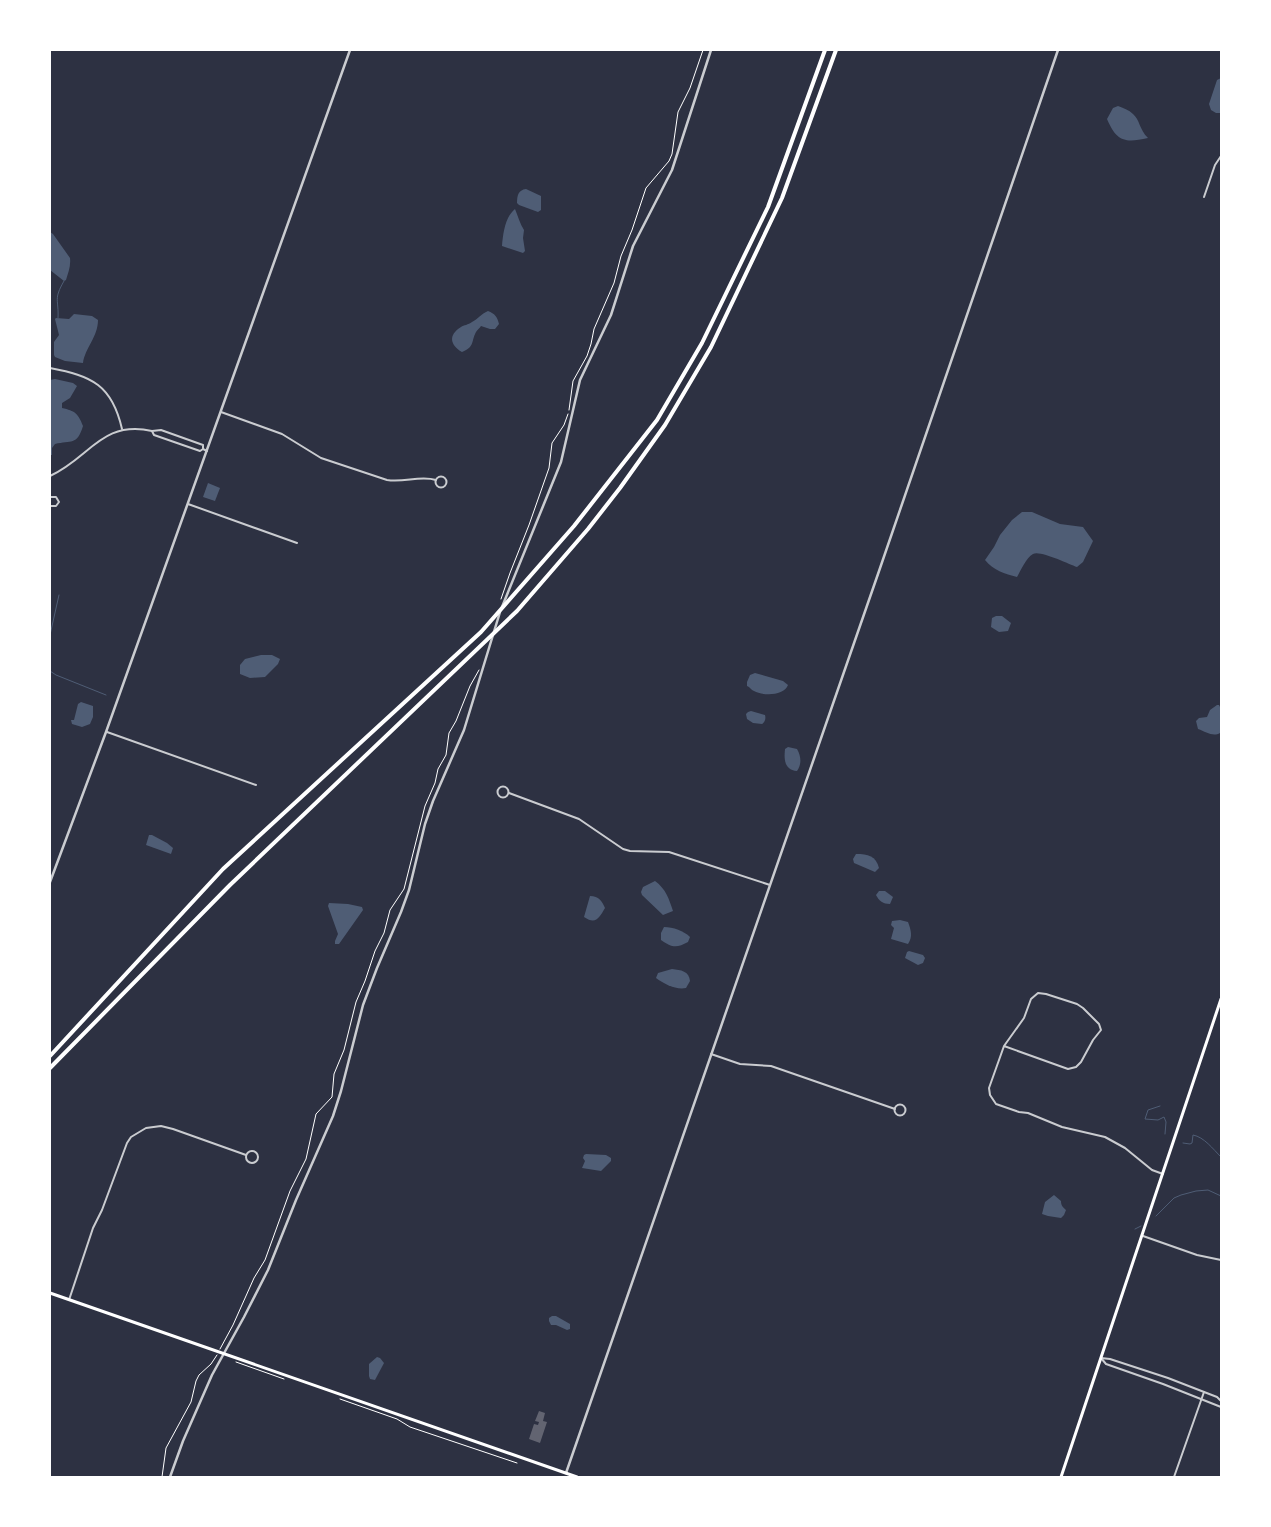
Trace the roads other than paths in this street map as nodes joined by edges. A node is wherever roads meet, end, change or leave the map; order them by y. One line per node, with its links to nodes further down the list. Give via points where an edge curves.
1 (350, 50): 9 (street)
2 (711, 50): 36 (street, via 672,170 633,246 611,315 580,380 561,462 508,589 464,730 428,816 406,897 363,1005 333,1116 264,1278)
3 (825, 50): 27 (highway, via 768,207 702,343 657,420 574,526 481,632 223,869)
4 (836, 50): 28 (highway, via 782,198 711,347 665,425 620,488 517,611 230,884)
5 (1058, 50): 23 (street)
6 (1221, 156): 7 (street)
7 (1204, 197)
8 (50, 368): 10 (street, via 82,375 101,387 114,405)
9 (221, 412): 12 (street); 14 (street, via 282,434 321,458 388,480)
10 (122, 430): 11 (street); 13 (street, via 99,440 72,463)
11 (152, 430): 12 (street, via 203,445); 12 (street, via 154,435 200,452)
12 (205, 450): 16 (street)
13 (50, 476)
14 (436, 480): 14 (street, via 439,487 446,484 442,477)
15 (50, 495): 17 (street, via 59,502)
16 (188, 504): 18 (street); 19 (street)
17 (50, 506)
18 (297, 543)
19 (106, 732): 20 (street); 22 (street)
20 (256, 785)
21 (509, 794): 21 (street, via 508,788 501,787 498,791 503,798); 23 (street, via 579,819 623,849 669,852)
22 (50, 882)
23 (770, 886): 26 (street)
24 (1221, 999): 31 (main road)
25 (1004, 1046): 25 (street, via 1068,1069 1082,1062 1092,1040 1101,1030 1099,1024 1077,1004 1038,993 1031,999 1024,1018); 31 (street, via 990,1088 996,1104 1062,1127 1105,1137 1152,1170)
26 (711, 1054): 29 (street, via 740,1064 771,1066); 42 (street)
27 (50, 1056)
28 (50, 1068)
29 (895, 1108): 29 (street, via 902,1105 905,1112 897,1115)
30 (246, 1155): 30 (street, via 248,1162 257,1160 254,1151); 35 (street, via 161,1126 146,1128 131,1137 93,1228)
31 (1163, 1174): 32 (main road)
32 (1143, 1236): 33 (street, via 1199,1256); 37 (main road)
33 (1221, 1260)
34 (50, 1293): 35 (main road)
35 (69, 1300): 36 (main road)
36 (224, 1354): 42 (main road); 43 (street, via 212,1375)
37 (1101, 1358): 38 (street, via 1125,1363); 39 (street, via 1106,1364); 45 (main road)
38 (1204, 1392): 39 (street); 40 (street)
39 (1202, 1399): 41 (street); 46 (street)
40 (1221, 1401)
41 (1221, 1406)
42 (565, 1475): 44 (main road)
43 (170, 1477)
44 (578, 1477)
45 (1061, 1477)
46 (1174, 1477)

